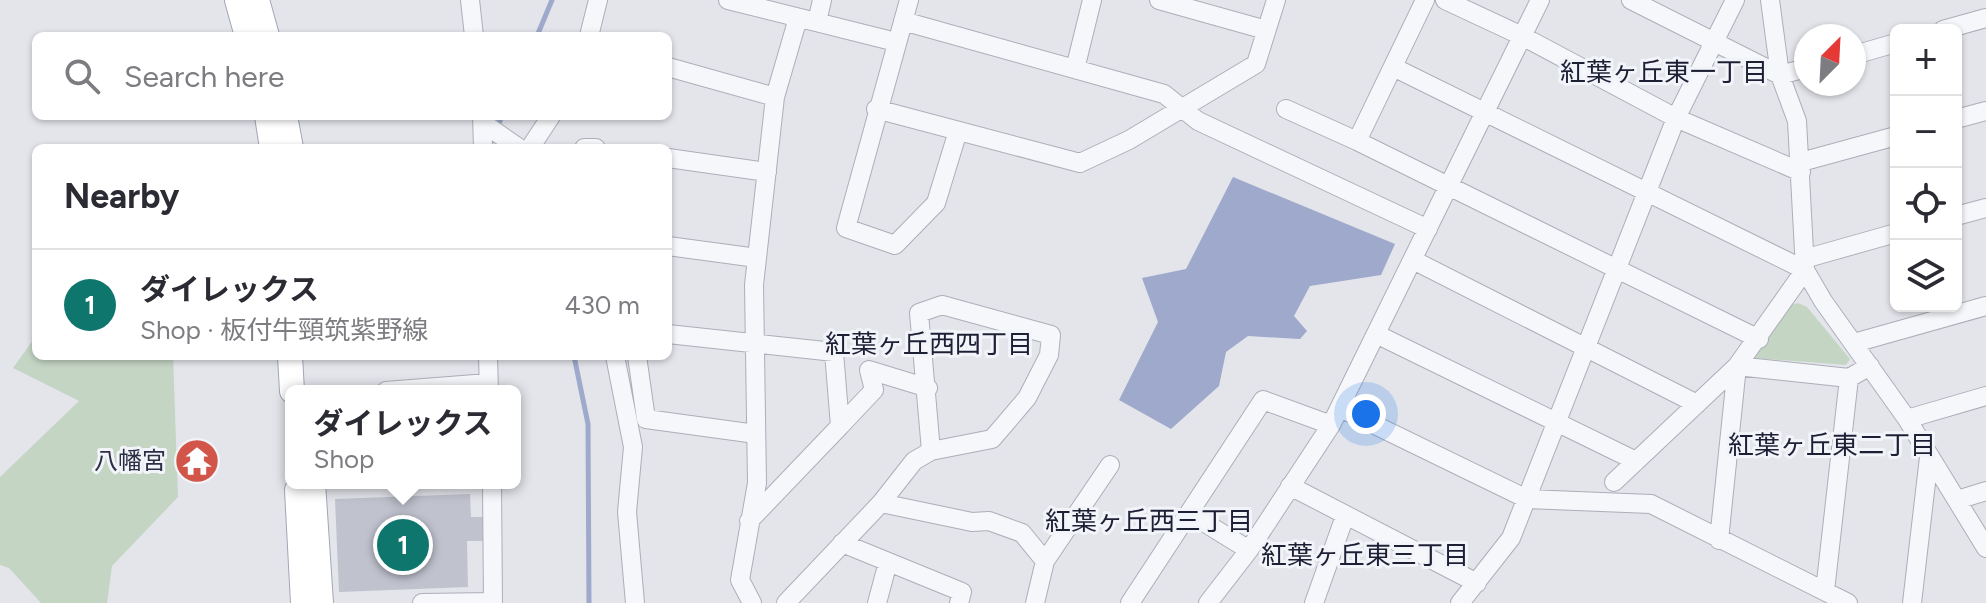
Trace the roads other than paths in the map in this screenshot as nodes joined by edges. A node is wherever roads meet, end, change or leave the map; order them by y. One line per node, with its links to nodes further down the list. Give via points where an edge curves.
1 (237, 0): 22 (main road)
2 (257, 0): 23 (main road)
3 (470, 0): 24 (street)
4 (598, 0): 25 (street)
5 (728, 0): 18 (street)
6 (822, 0): 18 (street)
7 (909, 0): 19 (street)
8 (1092, 0): 33 (street)
9 (1159, 0): 21 (street)
10 (1276, 0): 21 (street)
11 (1425, 0): 31 (street)
12 (1445, 0): 26 (street)
13 (1540, 0): 26 (street)
14 (1631, 0): 28 (street)
15 (1735, 0): 28 (street)
16 (1770, 0): 35 (street)
17 (1986, 18): 20 (street)
18 (808, 20): 27 (street); 36 (street)
19 (903, 21): 27 (street); 33 (street)
20 (1962, 25)
21 (1266, 30): 37 (street, via 1256,64)
22 (246, 32)
23 (266, 32)
24 (474, 32)
25 (590, 32)
26 (1522, 36): 40 (street); 43 (street)
27 (896, 42): 38 (street)
28 (1715, 45): 35 (street); 43 (street)
29 (1890, 45): 30 (street)
30 (1866, 52)
31 (1393, 67): 40 (street); 51 (street)
32 (672, 68): 36 (street)
33 (1075, 69): 37 (street, via 1164,94)
34 (1794, 71): 35 (street)
35 (1780, 75): 58 (street, via 1797,121)
36 (775, 97): 59 (street)
37 (1179, 108): 49 (street, via 1080,163); 64 (street)
38 (876, 109): 49 (street); 49 (street, via 846,228 895,245 936,203)
39 (1286, 109): 51 (street)
40 (1485, 109): 60 (street); 61 (street)
41 (1986, 111): 42 (street)
42 (1962, 117)
43 (1676, 118): 58 (street); 61 (street)
44 (268, 120): 52 (main road)
45 (286, 120): 53 (main road)
46 (483, 120): 54 (street)
47 (484, 120): 55 (street)
48 (548, 120): 56 (street)
49 (958, 131)
50 (1890, 138): 58 (street)
51 (1357, 141): 60 (street)
52 (271, 144)
53 (290, 144)
54 (483, 144)
55 (514, 144)
56 (533, 144)
57 (672, 159): 59 (street)
58 (1801, 167): 69 (street)
59 (767, 172): 67 (street)
60 (1449, 186): 64 (street); 70 (street)
61 (1646, 194): 69 (street); 70 (street)
62 (1986, 208): 63 (street)
63 (1962, 214)
64 (1428, 229): 68 (street)
65 (1890, 235): 69 (street)
66 (672, 247): 67 (street)
67 (757, 258): 76 (street)
68 (1413, 260): 73 (street); 77 (street)
69 (1805, 264): 74 (street); 75 (street, via 1823,301)
70 (1617, 270): 74 (street); 77 (street)
71 (1986, 306): 75 (street)
72 (672, 334): 76 (street)
73 (1376, 334): 92 (street); 95 (street)
74 (1759, 339): 83 (street)
75 (1854, 343): 84 (street)
76 (755, 344): 96 (street, via 834,352); 97 (street)
77 (1588, 346): 91 (street); 95 (street)
78 (290, 360): 86 (main road)
79 (306, 360): 87 (main road)
80 (488, 360): 88 (street)
81 (616, 360): 127 (street, via 633,447 627,512)
82 (638, 360): 97 (street, via 646,419)
83 (1737, 366): 85 (street); 91 (street); 114 (street)
84 (1870, 366): 85 (street); 93 (street)
85 (1849, 378): 121 (street)
86 (292, 385)
87 (308, 385)
88 (488, 385)
89 (928, 388): 96 (street, via 869,370 874,390); 98 (street); 98 (street, via 919,313 942,305 1051,335 1049,355 1027,398 992,439)
90 (1986, 396): 93 (street)
91 (1697, 404): 100 (street)
92 (1340, 408): 94 (street); 108 (street)
93 (1907, 419): 99 (street)
94 (1331, 425): 103 (street); 111 (street, via 1263,400)
95 (1558, 425): 100 (street); 108 (street)
96 (840, 426): 113 (street)
97 (756, 434): 113 (street, via 757,483)
98 (931, 451): 110 (street, via 914,461)
99 (1929, 457): 109 (street); 137 (street)
100 (1636, 461): 102 (street)
101 (1110, 465): 118 (street)
102 (1614, 482)
103 (1290, 486): 112 (street); 117 (street)
104 (297, 489): 124 (main road)
105 (313, 489): 125 (main road)
106 (492, 489): 123 (street)
107 (1986, 491): 109 (street)
108 (1527, 499): 114 (street, via 1651,504); 120 (street, via 1511,538)
109 (1957, 500): 116 (street)
110 (881, 503): 115 (street); 118 (street, via 989,521 1022,533)
111 (1189, 513): 117 (street); 133 (street)
112 (1345, 516): 120 (street); 122 (street)
113 (749, 521): 128 (street, via 740,580)
114 (1719, 540): 121 (street)
115 (842, 543): 119 (street); 129 (street)
116 (1986, 548)
117 (1249, 550): 134 (street)
118 (1045, 561): 132 (street)
119 (888, 562): 130 (street); 131 (street, via 962,592)
120 (1477, 583): 135 (street)
121 (1825, 591): 136 (street)
122 (1319, 601)
123 (493, 602): 126 (street)
124 (303, 603)
125 (321, 603)
126 (422, 603)
127 (635, 603)
128 (752, 603)
129 (786, 603)
130 (877, 603)
131 (959, 603)
132 (1035, 603)
133 (1130, 603)
134 (1208, 603)
135 (1460, 603)
136 (1848, 603)
137 (1912, 603)

